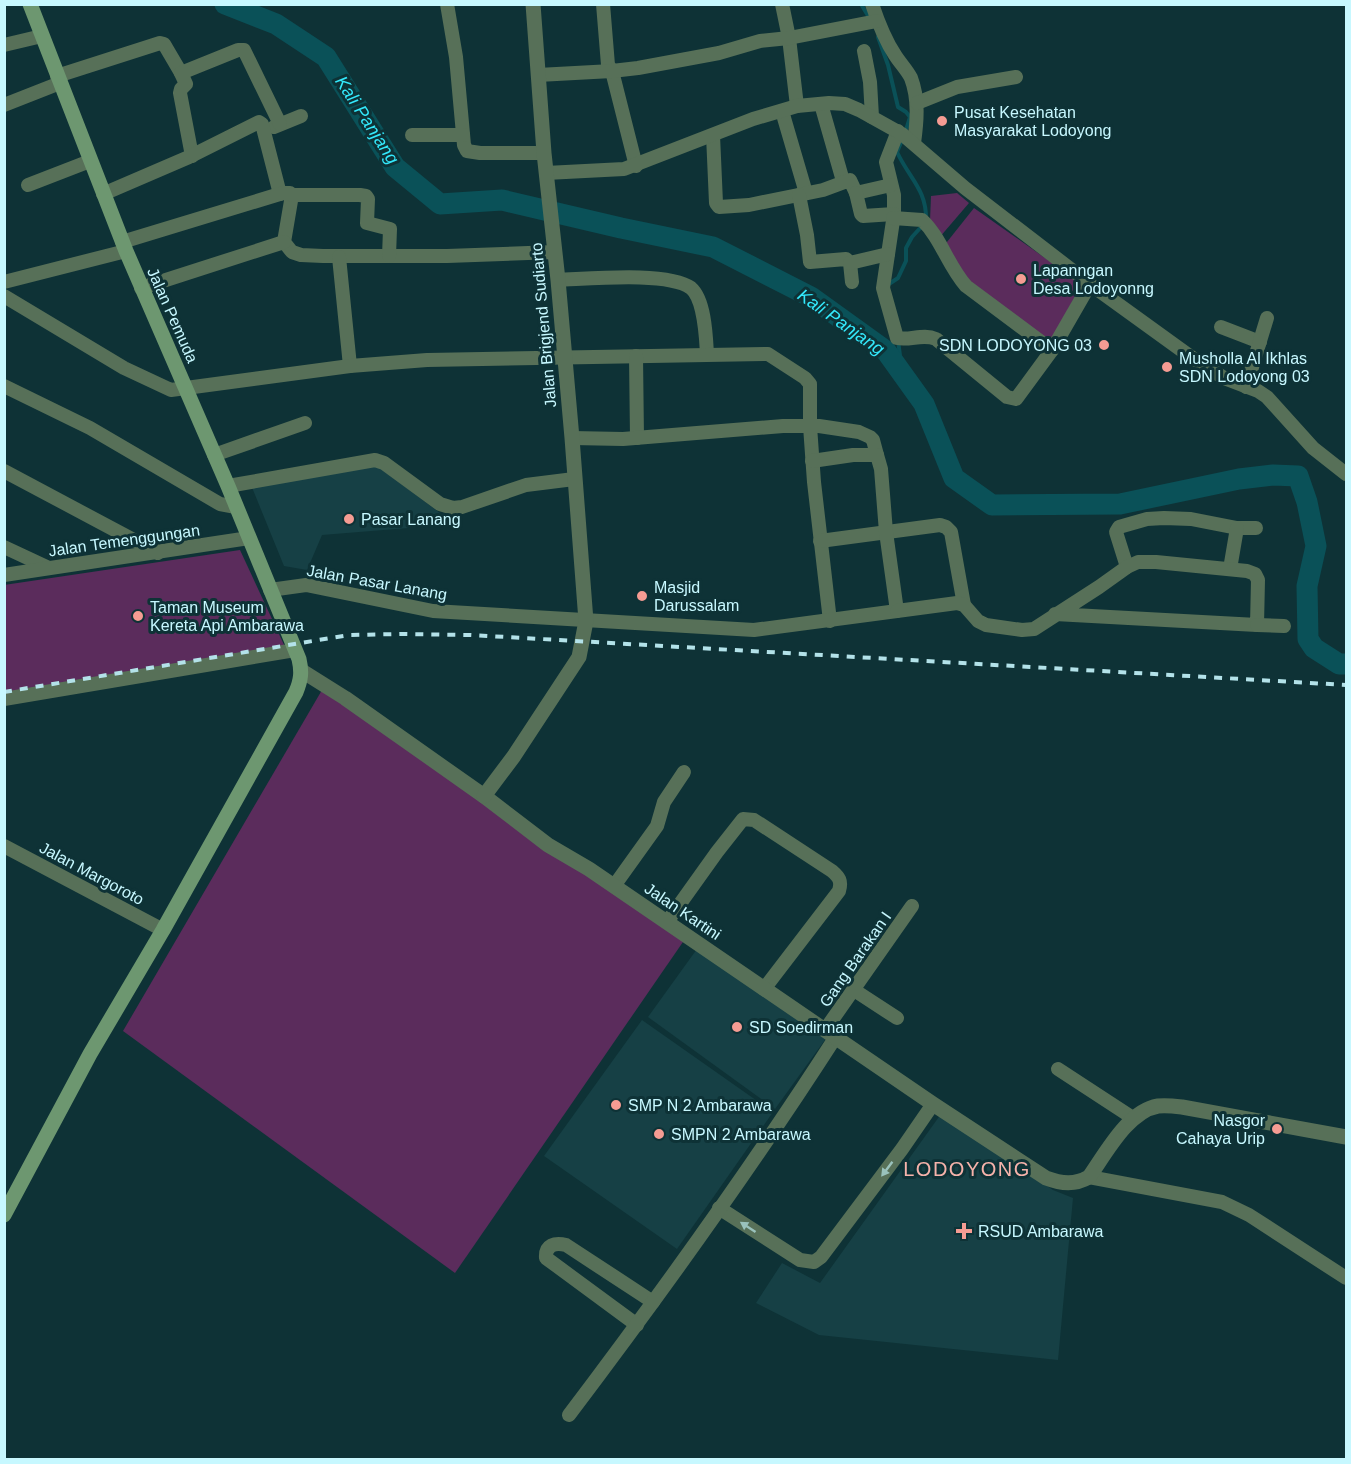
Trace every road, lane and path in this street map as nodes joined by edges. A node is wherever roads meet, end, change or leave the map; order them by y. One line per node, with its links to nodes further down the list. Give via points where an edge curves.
1 (30, 4): 8 (main road, Jalan Pemuda)
2 (447, 4): 27 (street)
3 (533, 4): 14 (street, Jalan Brigjend Sudiarto)
4 (603, 4): 12 (street, via 608,65)
5 (782, 4): 9 (street)
6 (872, 4): 7 (street)
7 (877, 21): 9 (street); 17 (street, via 910,76)
8 (42, 36): 10 (street); 16 (main road, Jalan Pemuda)
9 (789, 38): 12 (street); 20 (street)
10 (4, 45)
11 (864, 51): 23 (street)
12 (612, 71): 14 (street); 33 (street)
13 (181, 74): 16 (street, via 160,43 105,59); 24 (street, via 244,50); 31 (street, via 186,84 180,93)
14 (538, 75): 30 (street, Jalan Brigjend Sudiarto)
15 (1016, 77): 17 (street, via 957,87)
16 (59, 80): 19 (street); 32 (main road, Jalan Pemuda)
17 (917, 103): 29 (street)
18 (821, 104): 20 (street); 23 (street, via 845,104); 35 (street)
19 (4, 105)
20 (797, 106): 21 (street)
21 (782, 111): 28 (street); 40 (street)
22 (301, 116): 24 (street)
23 (872, 117): 29 (street)
24 (280, 124): 25 (street)
25 (264, 131): 31 (street, via 259,122); 41 (street)
26 (412, 135): 27 (street)
27 (463, 135): 30 (street, via 467,151 473,153)
28 (712, 135): 33 (street); 40 (street, via 718,207)
29 (906, 137): 37 (street, via 886,162); 53 (street, via 965,188)
30 (544, 153): 34 (street, Jalan Brigjend Sudiarto)
31 (192, 156): 39 (street)
32 (90, 161): 36 (street); 39 (main road, Jalan Pemuda)
33 (636, 166): 34 (street)
34 (546, 173): 44 (street, Jalan Brigjend Sudiarto)
35 (843, 181): 38 (street, via 850,180); 40 (street)
36 (28, 185)
37 (891, 185): 38 (street); 42 (street)
38 (856, 193): 42 (street, via 863,216)
39 (103, 194): 45 (main road, Jalan Pemuda)
40 (803, 194): 49 (street, via 810,262 846,259)
41 (286, 195): 43 (street); 45 (street); 48 (street, via 366,196 367,223 390,229)
42 (894, 216): 46 (street); 59 (street, via 926,224 966,286)
43 (284, 242): 47 (street, via 300,255); 54 (street)
44 (555, 246): 48 (street); 50 (street, Jalan Brigjend Sudiarto)
45 (124, 247): 51 (street); 54 (main road, Jalan Pemuda)
46 (888, 254): 49 (street); 59 (street, via 883,288 897,338 936,339 1011,399 1018,397)
47 (339, 256): 48 (street); 63 (street)
48 (389, 256)
49 (850, 263): 52 (street)
50 (558, 280): 60 (street, via 649,278 683,285 696,295 706,321); 62 (street, Jalan Brigjend Sudiarto)
51 (4, 282)
52 (852, 282)
53 (1090, 284): 59 (street); 65 (street, via 1191,357)
54 (141, 288): 66 (main road, Jalan Pemuda)
55 (4, 296): 66 (street, via 124,368 171,390)
56 (1268, 318): 58 (street)
57 (1221, 327): 58 (street)
58 (1260, 342): 65 (street)
59 (1052, 350)
60 (707, 354): 61 (street); 68 (street, via 768,354 805,378 811,392)
61 (636, 356): 62 (street); 70 (street)
62 (564, 358): 63 (street, via 427,360); 69 (street, Jalan Brigjend Sudiarto)
63 (350, 366): 66 (street)
64 (4, 386): 78 (street, via 90,428 220,504)
65 (1246, 387): 75 (street, via 1267,397 1313,448)
66 (186, 389): 71 (main road, Jalan Pemuda)
67 (305, 423): 71 (street)
68 (810, 426): 70 (street); 72 (street, via 859,432 873,440); 73 (street)
69 (572, 438): 70 (street); 76 (street, Jalan Brigjend Sudiarto)
70 (638, 438)
71 (214, 455): 77 (main road, Jalan Pemuda)
72 (877, 455): 73 (street); 81 (street)
73 (812, 460): 83 (street)
74 (4, 471): 85 (street)
75 (1347, 474)
76 (574, 479): 77 (street, via 526,485 453,508 440,504 384,462 375,460); 94 (street, Jalan Brigjend Sudiarto)
77 (228, 486): 78 (main road, Jalan Pemuda)
78 (236, 507): 82 (main road, Jalan Pemuda)
79 (1237, 528): 80 (street); 86 (street, via 1176,518 1147,519 1119,527 1116,532); 88 (street)
80 (1256, 528)
81 (886, 532): 83 (street); 91 (street, via 940,525 948,528); 92 (street)
82 (249, 538): 85 (street, Jalan Temenggungan); 90 (main road, Jalan Pemuda)
83 (820, 541): 95 (street)
84 (4, 547): 87 (street)
85 (158, 553): 87 (street, Jalan Temenggungan)
86 (1127, 567): 88 (street, via 1138,562 1156,562); 93 (street)
87 (48, 568): 89 (street, Jalan Temenggungan)
88 (1230, 569): 96 (street, via 1255,574 1258,580)
89 (4, 574)
90 (270, 590): 94 (street, Jalan Pasar Lanang, via 306,585 433,611); 98 (main road, Jalan Pemuda)
91 (964, 604): 92 (street, Jalan Pasar Lanang); 93 (street, via 986,625 1022,630 1034,629)
92 (897, 611): 95 (street, Jalan Pasar Lanang)
93 (1055, 615): 96 (street)
94 (586, 621): 95 (street, Jalan Pasar Lanang, via 754,630); 102 (street, Jalan Brigjend Sudiarto, via 579,657)
95 (830, 621)
96 (1257, 625): 97 (street)
97 (1284, 626)
98 (292, 643): 99 (main road, Jalan Pemuda); 100 (street)
99 (302, 671): 102 (street, Jalan Kartini); 107 (main road, via 296,692)
100 (4, 699)
101 (684, 772): 104 (street, via 664,802 657,826)
102 (484, 796): 104 (street, Jalan Kartini, via 548,845)
103 (4, 846): 107 (street, Jalan Margoroto)
104 (614, 886): 106 (street, Jalan Kartini)
105 (912, 906): 109 (street, Gang Barakan I)
106 (667, 922): 108 (street, Jalan Kartini); 108 (street, via 743,819 754,820 832,871 839,877 839,891)
107 (163, 930): 118 (main road, via 90,1054)
108 (765, 989): 111 (street, Jalan Kartini)
109 (854, 990): 110 (street); 111 (street, Gang Barakan I)
110 (897, 1018)
111 (830, 1034): 113 (street, Jalan Kartini); 117 (street, Gang Barakan I, via 796,1098)
112 (1058, 1069): 114 (street)
113 (933, 1104): 116 (street, Jalan Kartini, via 1046,1178 1066,1184); 117 (street, one-way to 117, via 814,1262 800,1260)
114 (1133, 1118): 115 (street, via 1158,1106 1182,1107); 116 (street)
115 (1347, 1137)
116 (1089, 1177): 119 (street, via 1221,1202 1250,1215)
117 (719, 1208): 120 (street, Gang Barakan I)
118 (4, 1215)
119 (1347, 1278)
120 (653, 1302): 121 (street, Gang Barakan I); 121 (street, via 566,1245 559,1243 545,1252 546,1258)
121 (637, 1325): 122 (street, Gang Barakan I)
122 (569, 1415)

